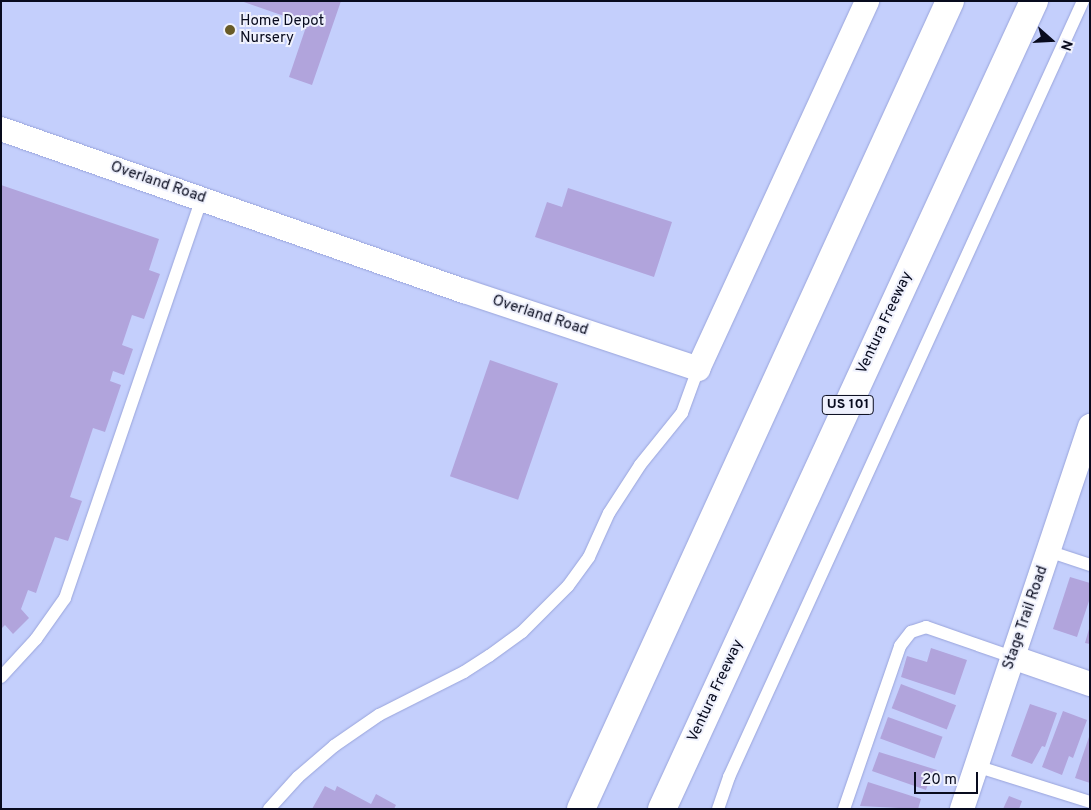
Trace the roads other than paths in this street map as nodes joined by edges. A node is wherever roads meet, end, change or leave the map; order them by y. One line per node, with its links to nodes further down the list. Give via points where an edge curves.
1 (867, 1): 7 (street)
2 (950, 1): 18 (highway)
3 (1034, 1): 19 (highway, Ventura Freeway / US 101)
4 (1084, 1): 20 (lane, via 733,768)
5 (1, 129): 6 (street, Overland Road)
6 (202, 198): 7 (street, Overland Road, via 464,291); 12 (lane, via 65,598 36,639)
7 (698, 369): 17 (lane, via 682,413 640,465 609,514 589,557 568,586 522,632 489,656 379,715 334,746 298,777)
8 (1090, 426): 9 (street, Stage Trail Road)
9 (1048, 551): 10 (lane); 11 (street, Stage Trail Road)
10 (1090, 565)
11 (1012, 657): 13 (street); 14 (street, Stage Trail Road); 21 (lane, via 926,627 911,632 900,646)
12 (1, 677)
13 (1090, 684)
14 (976, 766): 16 (lane); 22 (street, Stage Trail Road)
15 (1090, 802): 16 (lane)
16 (1075, 803)
17 (269, 809)
18 (581, 809)
19 (662, 809)
20 (718, 809)
21 (844, 809)
22 (962, 809)

